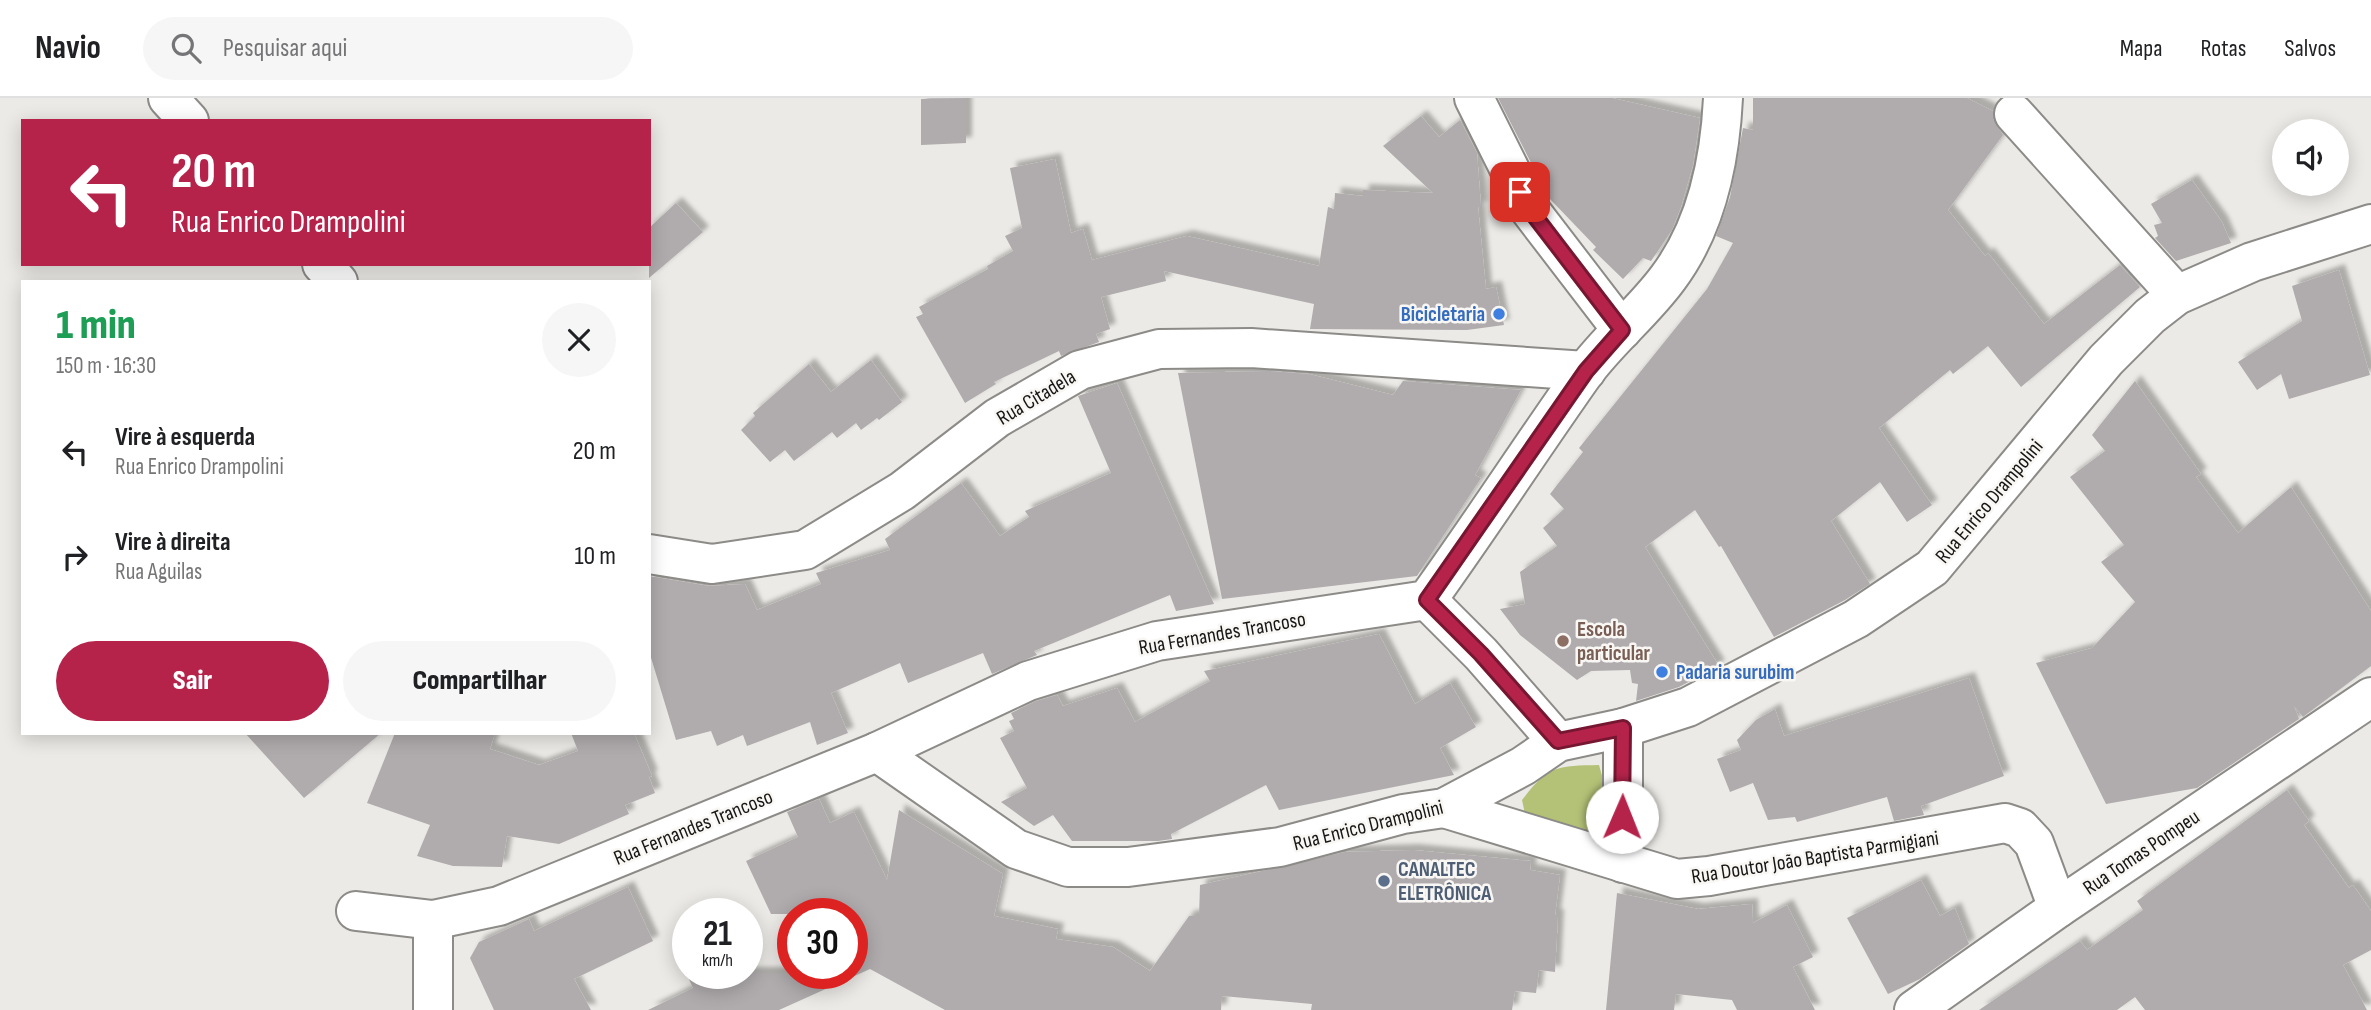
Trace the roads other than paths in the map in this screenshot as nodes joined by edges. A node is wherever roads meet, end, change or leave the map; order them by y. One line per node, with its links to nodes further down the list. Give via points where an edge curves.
1 (168, 98): 5 (street)
2 (1474, 98): 10 (street, via 1530,210)
3 (1723, 98): 10 (street, via 1707,202 1689,244 1668,278)
4 (2014, 114): 9 (street)
5 (187, 119)
6 (2371, 225): 9 (street, Rua Enrico Drampolini, via 2252,262)
7 (324, 266): 8 (street)
8 (336, 280)
9 (2177, 295): 15 (street, Rua Enrico Drampolini, via 2106,360 1932,568 1856,619 1688,707)
10 (1622, 330): 11 (street)
11 (1586, 371): 12 (street, Rua Citadela, via 1251,348 1159,349 1080,370 998,418 902,491 805,550 712,564); 13 (street)
12 (651, 554)
13 (1427, 600): 16 (street); 17 (street, Rua Fernandes Trancoso, via 1157,641 1028,681)
14 (2371, 697): 20 (street, Rua Tomas Pompeu)
15 (1623, 728): 16 (street, Rua Enrico Drampolini); 19 (street)
16 (1558, 741): 18 (street, Rua Enrico Drampolini, via 1523,766)
17 (877, 752): 18 (street, Rua Enrico Drampolini, via 1016,849 1068,867 1128,867 1279,847 1403,814); 22 (street, Rua Fernandes Trancoso, via 499,906)
18 (1444, 808): 19 (street, Rua Doutor João Baptista Parmigiani)
19 (1623, 863): 20 (street, Rua Doutor João Baptista Parmigiani, via 1677,879 1709,876 2005,823 2020,828 2034,843)
20 (2058, 908): 24 (street, Rua Tomas Pompeu)
21 (356, 911): 22 (street, Rua Fernandes Trancoso)
22 (433, 920): 23 (street)
23 (433, 1010)
24 (1914, 1010)

